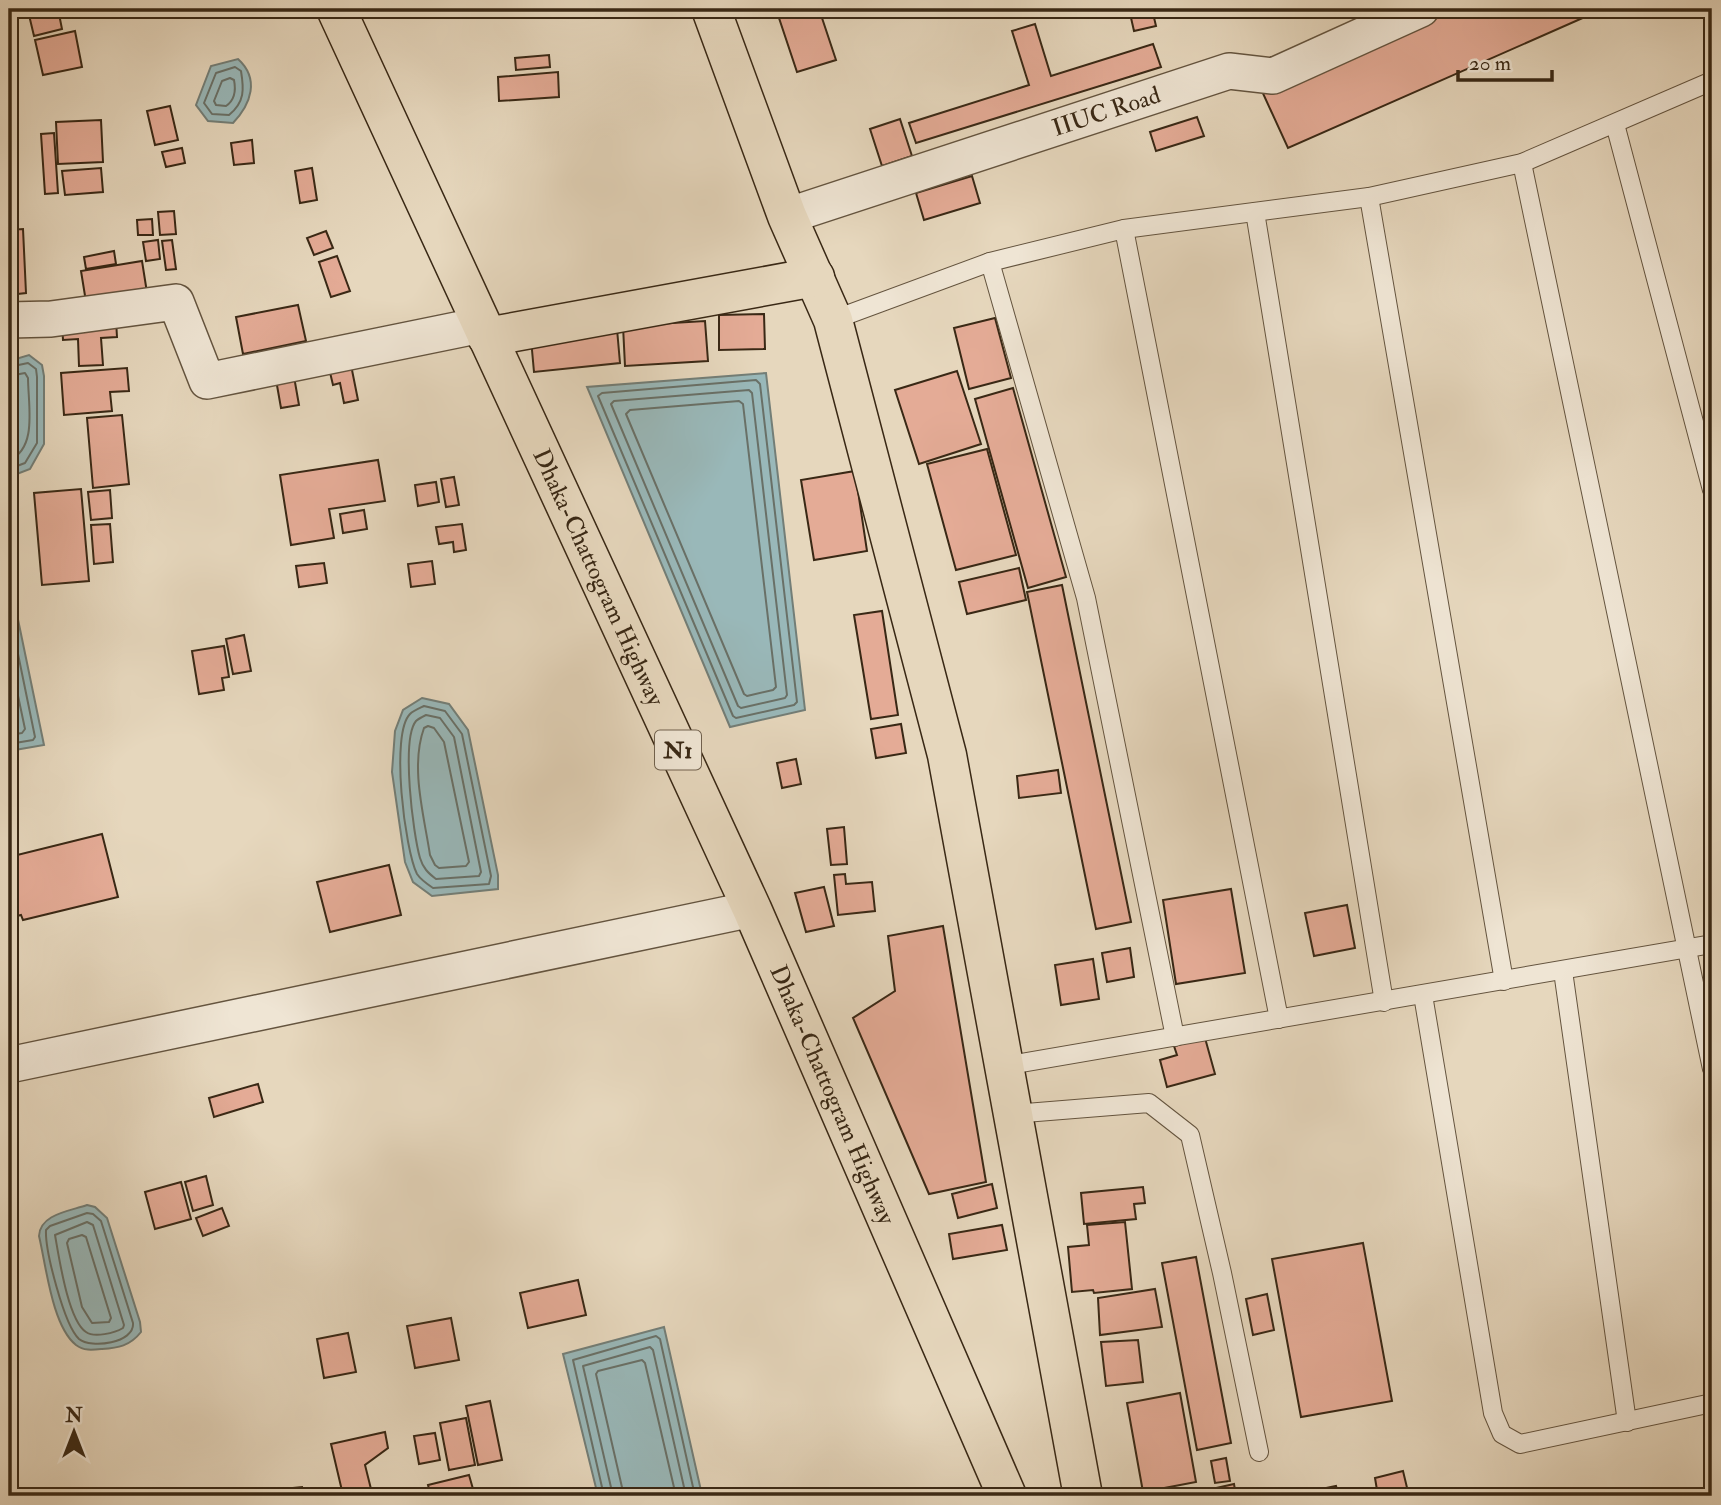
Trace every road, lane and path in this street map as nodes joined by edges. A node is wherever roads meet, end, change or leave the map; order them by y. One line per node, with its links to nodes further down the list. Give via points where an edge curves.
1 (336, 9): 15 (highway, Dhaka-Chattogram Highway / N1)
2 (711, 9): 9 (highway)
3 (1421, 9): 9 (street, IIUC Road, via 1272,76 1229,71)
4 (1712, 81): 5 (lane)
5 (1615, 124): 6 (lane); 16 (lane)
6 (1522, 163): 7 (lane); 19 (lane)
7 (1369, 197): 8 (lane); 21 (lane)
8 (1255, 212): 10 (lane); 23 (lane)
9 (787, 216): 12 (highway)
10 (1124, 229): 11 (lane); 24 (lane)
11 (990, 262): 14 (lane); 25 (lane, via 1086,598)
12 (815, 277): 14 (highway); 15 (highway)
13 (9, 320): 15 (street, via 51,319 176,302 207,381)
14 (833, 320): 27 (highway, via 947,755)
15 (484, 331): 17 (highway, Dhaka-Chattogram Highway / N1)
16 (1712, 490)
17 (752, 909): 26 (street); 33 (highway, Dhaka-Chattogram Highway / N1)
18 (1712, 944): 19 (lane)
19 (1687, 950): 20 (lane); 28 (lane)
20 (1563, 971): 21 (lane); 31 (lane)
21 (1504, 981): 22 (lane)
22 (1423, 995): 23 (lane); 31 (lane, via 1493,1413 1502,1434 1520,1444)
23 (1384, 1002): 24 (lane)
24 (1279, 1019): 25 (lane)
25 (1175, 1037): 27 (lane)
26 (9, 1065)
27 (1004, 1066): 29 (highway)
28 (1712, 1069)
29 (1013, 1114): 32 (lane, via 1149,1103 1190,1135); 34 (highway)
30 (1712, 1403): 31 (lane)
31 (1626, 1422)
32 (1259, 1452)
33 (1007, 1496)
34 (1083, 1496)

